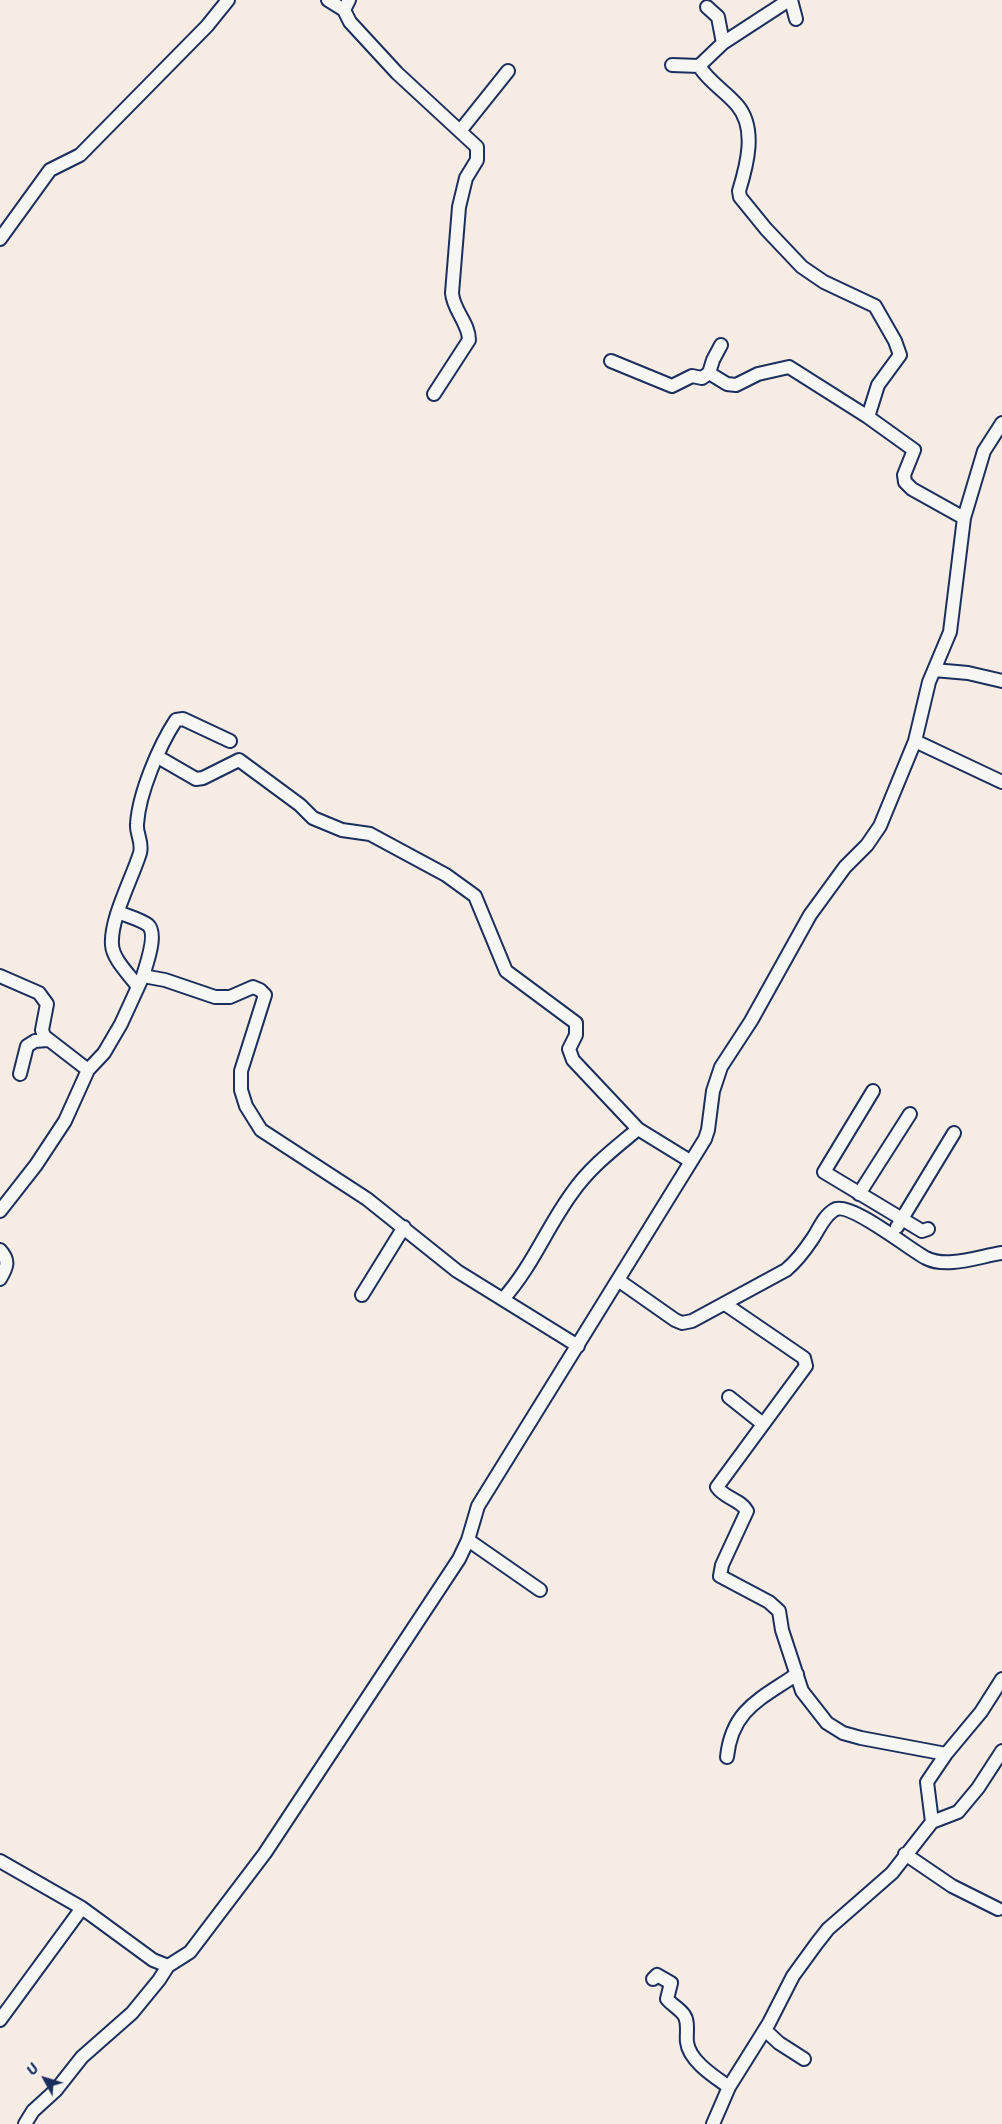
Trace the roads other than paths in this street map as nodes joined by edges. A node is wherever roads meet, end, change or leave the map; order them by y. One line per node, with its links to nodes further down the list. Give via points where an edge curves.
1 (228, 0): 12 (street, via 207,26 80,155 50,170)
2 (328, 0): 4 (street)
3 (790, 0): 6 (street); 7 (street)
4 (347, 5): 11 (street, via 350,22 397,73)
5 (707, 7): 7 (street, via 718,17)
6 (796, 19)
7 (723, 43): 9 (street)
8 (672, 65): 9 (street)
9 (699, 66): 17 (street, via 747,120 748,150 739,191 744,202 782,247 811,274 872,304 895,341 900,355 878,385)
10 (508, 71): 11 (street)
11 (460, 131): 16 (street, via 478,152 461,197 452,293 469,340)
12 (0, 239)
13 (721, 345): 15 (street, via 712,360)
14 (611, 361): 15 (street, via 672,386 692,376 702,378)
15 (710, 373): 17 (street, via 727,384 736,385 758,374 789,367)
16 (434, 394)
17 (868, 416): 19 (street, via 914,450 904,478 909,486)
18 (1002, 423): 19 (street, via 984,451)
19 (964, 518): 20 (street, via 952,624)
20 (934, 670): 21 (street); 23 (street)
21 (1002, 681)
22 (230, 741): 24 (street, via 179,718)
23 (915, 741): 25 (street); 36 (street, via 876,834 845,867 810,915 752,1021 721,1067 706,1136)
24 (158, 757): 26 (street, via 141,800 137,832 140,852); 34 (street, via 196,779 239,760 313,818 342,830 370,834 446,875 475,896 506,971 576,1023 570,1055)
25 (1002, 782)
26 (118, 912): 28 (street, via 112,948); 28 (street, via 147,925 151,931)
27 (0, 976): 29 (street, via 39,992 44,998 48,1004 42,1030)
28 (140, 981): 30 (street, via 115,1036); 40 (street, via 165,980 222,998 253,987 263,992 258,1021 240,1076 241,1090 253,1120 272,1138 332,1174)
29 (48, 1040): 30 (street); 31 (street, via 27,1046)
30 (88, 1070): 38 (street, via 52,1142)
31 (20, 1074)
32 (873, 1091): 37 (street, via 824,1170)
33 (910, 1114): 37 (street)
34 (638, 1129): 36 (street); 48 (street, via 607,1153 581,1180 532,1260)
35 (954, 1133): 39 (street)
36 (690, 1161): 46 (street)
37 (859, 1194): 39 (street)
38 (0, 1210)
39 (902, 1220): 41 (street, via 922,1231); 42 (street)
40 (404, 1227): 47 (street); 48 (street, via 458,1271)
41 (928, 1229)
42 (891, 1235): 44 (street, via 933,1261 949,1262); 49 (street, via 850,1210 835,1209 786,1270)
43 (0, 1250): 45 (street, via 7,1265)
44 (1002, 1253)
45 (0, 1279)
46 (618, 1280): 49 (street, via 682,1323 700,1318); 50 (street)
47 (362, 1295)
48 (503, 1299): 50 (street)
49 (725, 1304): 52 (street, via 806,1362)
50 (578, 1346): 53 (street, via 478,1506)
51 (729, 1397): 52 (street)
52 (763, 1424): 55 (street, via 717,1484 718,1490 747,1511 719,1572 723,1579 779,1611)
53 (468, 1540): 54 (street); 65 (street, via 459,1559 265,1853 190,1952)
54 (540, 1590)
55 (797, 1674): 58 (street, via 802,1691 814,1709 843,1733); 59 (street, via 745,1711 734,1724)
56 (1002, 1679): 58 (street, via 981,1712)
57 (1002, 1751): 60 (street, via 958,1812)
58 (946, 1754): 60 (street, via 927,1782)
59 (727, 1757)
60 (932, 1822): 61 (street)
61 (906, 1854): 64 (street, via 952,1886); 68 (street, via 892,1873 828,1929 792,1976)
62 (0, 1861): 63 (street)
63 (82, 1908): 65 (street, via 146,1956); 67 (street)
64 (998, 1909)
65 (168, 1966): 71 (street, via 132,2013 82,2057)
66 (653, 1979): 70 (street, via 657,1976 671,1983 667,1999 684,2014 690,2052)
67 (0, 2020)
68 (764, 2030): 69 (street); 70 (street)
69 (804, 2059)
70 (729, 2087): 72 (street)
71 (25, 2124)
72 (713, 2124)

